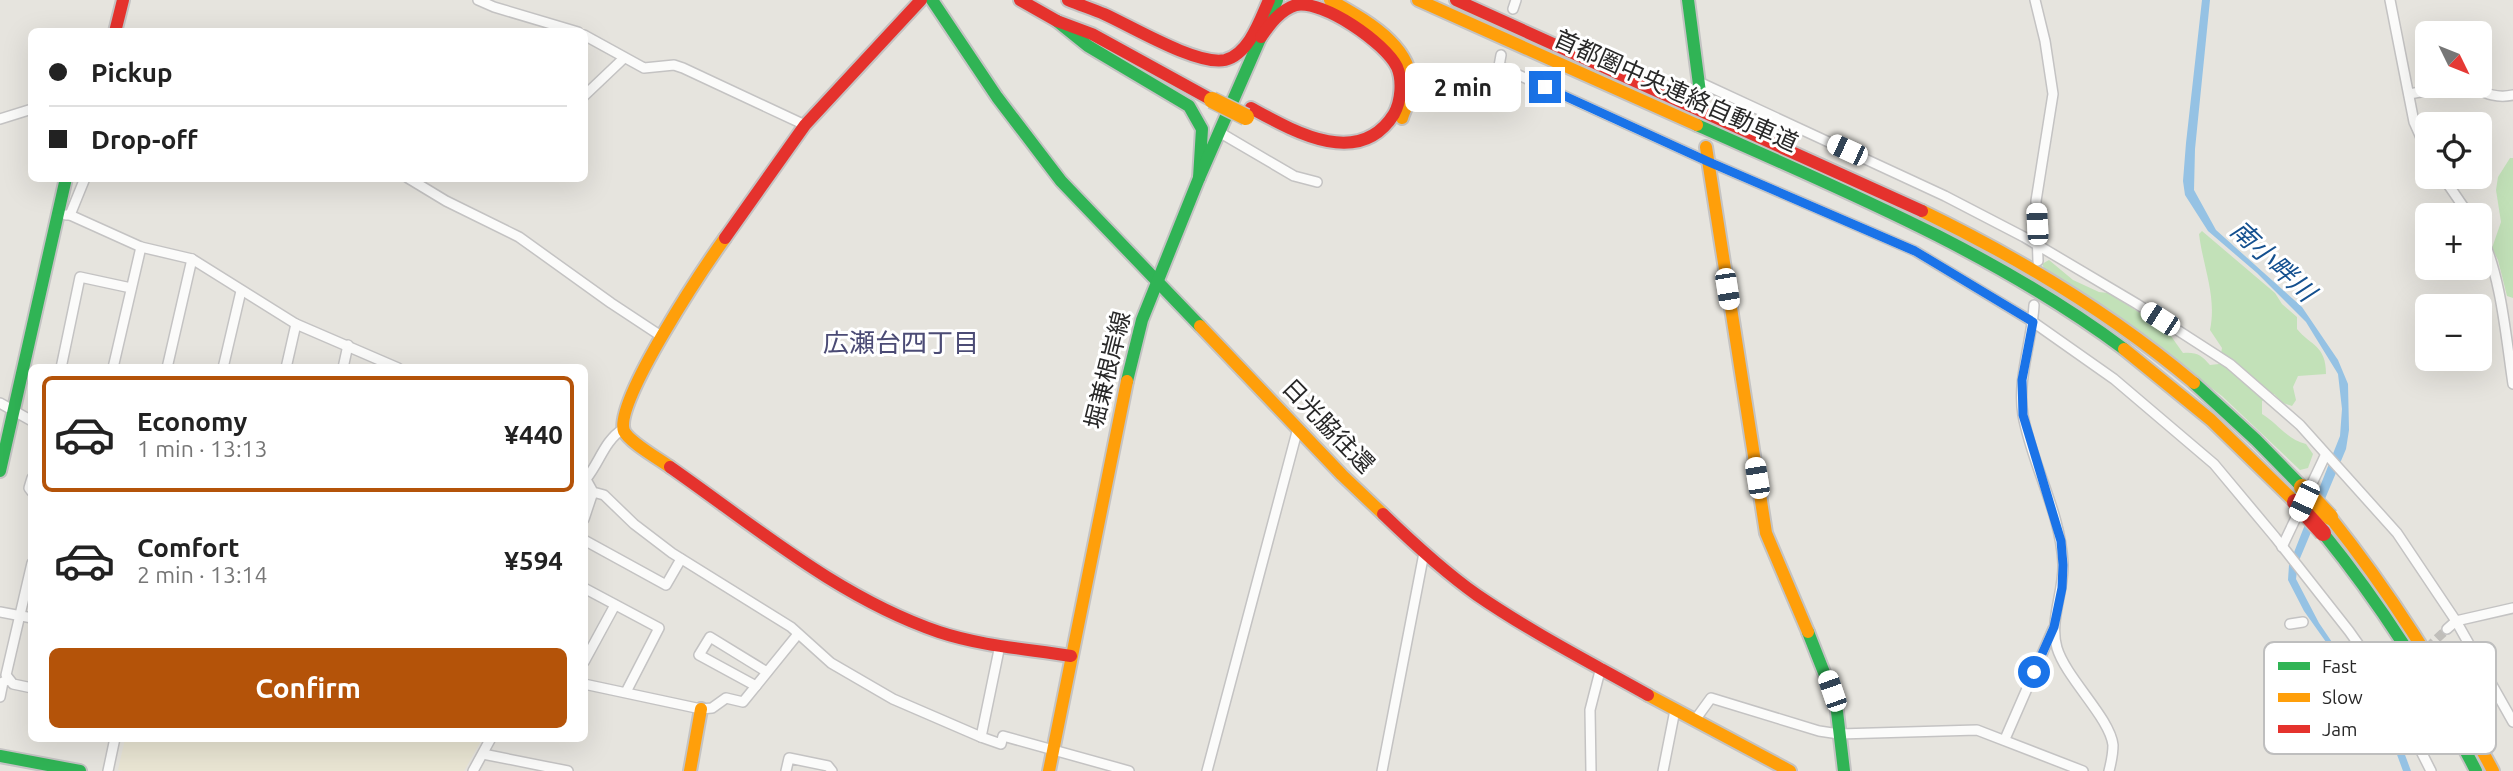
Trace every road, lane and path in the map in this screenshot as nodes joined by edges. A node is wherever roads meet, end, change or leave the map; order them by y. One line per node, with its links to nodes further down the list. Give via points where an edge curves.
1 (123, 0): 16 (main road)
2 (478, 0): 17 (street)
3 (921, 0): 34 (main road)
4 (932, 0): 48 (main road, 日光脇往還, via 1040,155)
5 (1020, 0): 15 (main road)
6 (1068, 0): 7 (main road, via 1212,61 1226,60 1240,50); 26 (main road, via 1097,25)
7 (1269, 0)
8 (1277, 0): 19 (main road, 堀兼根岸線)
9 (1330, 0): 31 (main road, via 1375,26 1401,54 1412,91 1397,127 1383,140 1361,149 1324,151 1297,144)
10 (1418, 0): 75 (main road, 首都圏中央連絡自動車道, via 1820,181 2015,278 2148,367)
11 (1456, 0): 75 (main road, 首都圏中央連絡自動車道, via 1911,205 2023,264 2101,312 2195,383 2271,453)
12 (1688, 0): 22 (main road)
13 (2035, 0): 43 (street, via 2053,94 2036,201)
14 (2390, 0): 25 (street)
15 (1057, 21): 26 (main road); 37 (main road, via 1088,46 1189,106 1202,129)
16 (116, 28)
17 (565, 28)
18 (588, 37): 21 (street)
19 (1261, 37): 31 (main road, via 1287,9 1302,4 1348,22 1372,38 1396,66 1401,84 1397,108 1375,135 1346,144 1296,132); 35 (main road, 堀兼根岸線)
20 (1501, 55): 36 (street, via 1499,66)
21 (624, 58): 23 (street); 34 (street, via 644,68 683,68)
22 (1699, 82): 29 (main road); 43 (street, via 1945,196)
23 (588, 92)
24 (2415, 93): 25 (street)
25 (2409, 94): 33 (street)
26 (1215, 95): 31 (main road)
27 (2492, 95): 28 (street)
28 (2513, 95)
29 (1701, 100)
30 (28, 110): 32 (street)
31 (1248, 113)
32 (0, 119)
33 (2415, 124)
34 (806, 125): 54 (main road, via 714,253)
35 (1219, 132): 37 (main road, 堀兼根岸線); 41 (street, via 1282,170)
36 (1708, 154): 52 (street, via 1915,251); 114 (main road, via 1766,533 1823,665 1836,703)
37 (1199, 178): 48 (main road, 堀兼根岸線)
38 (66, 182): 42 (main road)
39 (83, 182): 42 (street)
40 (415, 182): 54 (street, via 519,237)
41 (1317, 182)
42 (63, 214): 44 (street); 56 (main road)
43 (2038, 246): 46 (street); 70 (street, via 2230,364 2300,425)
44 (141, 247): 45 (street); 49 (street)
45 (192, 259): 50 (street); 59 (street)
46 (2038, 261)
47 (2492, 266): 65 (street)
48 (1157, 282): 68 (main road, 日光脇往還); 100 (main road, 堀兼根岸線, via 1142,320 1121,404)
49 (131, 288): 57 (street, via 80,277); 58 (street)
50 (241, 291): 53 (street); 60 (street)
51 (2034, 304): 52 (street)
52 (2033, 322): 78 (street, via 2114,379 2214,464); 91 (street, via 2022,380 2023,415 2061,541 2062,588)
53 (296, 324): 55 (street); 61 (street)
54 (662, 336): 69 (main road, via 624,413)
55 (348, 345): 62 (street); 63 (street)
56 (29, 364)
57 (62, 364)
58 (114, 364)
59 (168, 364)
60 (224, 364)
61 (287, 364)
62 (344, 364)
63 (389, 364)
64 (27, 372): 66 (main road)
65 (2513, 383)
66 (7, 407): 67 (street); 71 (main road)
67 (28, 419)
68 (1298, 427): 79 (main road, 日光脇往還); 134 (street)
69 (623, 429): 72 (street, via 611,436); 98 (main road, via 628,437 839,586 915,624)
70 (2325, 456): 78 (street); 88 (street, via 2397,533)
71 (0, 471)
72 (588, 475)
73 (588, 483): 74 (street)
74 (593, 492): 76 (street); 80 (street, via 604,495)
75 (2298, 494): 95 (main road, 首都圏中央連絡自動車道, bridge); 96 (main road, 首都圏中央連絡自動車道, bridge, via 2330,517)
76 (588, 507)
77 (588, 542): 80 (street, via 666,585)
78 (2282, 547): 94 (street)
79 (1424, 553): 101 (main road, 日光脇往還, via 1514,619); 135 (street)
80 (681, 559): 93 (street)
81 (28, 581): 86 (street)
82 (588, 590): 83 (street)
83 (615, 605): 99 (street); 107 (street, via 659,628)
84 (2513, 608): 88 (street)
85 (0, 612): 86 (street)
86 (20, 616): 87 (street); 103 (street)
87 (28, 617)
88 (2456, 621): 92 (street); 97 (street)
89 (2303, 622): 90 (street)
90 (2290, 624)
91 (2054, 627): 116 (street); 141 (street, via 2065,666 2113,743)
92 (2447, 629)
93 (798, 634): 102 (street); 115 (street, via 860,681)
94 (2357, 642)
95 (2404, 642)
96 (2422, 642)
97 (2468, 642)
98 (1000, 645): 100 (main road); 115 (street)
99 (588, 655)
100 (1072, 656): 119 (main road, 堀兼根岸線)
101 (1601, 667): 111 (main road, 日光脇往還); 136 (street, via 1590,710)
102 (767, 672): 106 (street); 106 (street, via 710,637 699,655)
103 (8, 680): 105 (street); 109 (street, via 3,682)
104 (588, 685): 107 (street)
105 (28, 687)
106 (755, 687): 110 (street, via 743,702 726,698 712,708)
107 (626, 692): 110 (street)
108 (2496, 692): 113 (street)
109 (0, 698)
110 (701, 709): 129 (main road)
111 (1675, 710): 112 (main road, 日光脇往還); 137 (street)
112 (1695, 720): 114 (street, via 1711,698); 138 (main road, 日光脇往還)
113 (2513, 722)
114 (1839, 734): 116 (street, via 1977,730); 139 (main road)
115 (981, 737): 119 (street, via 1001,744 1003,736)
116 (2005, 739): 140 (street)
117 (114, 742): 126 (street)
118 (489, 742): 120 (street)
119 (1053, 750): 132 (main road, 堀兼根岸線); 133 (street)
120 (483, 754): 127 (street); 128 (street)
121 (2422, 754): 142 (street)
122 (2467, 754): 143 (main road, 首都圏中央連絡自動車道, bridge)
123 (2484, 754): 144 (main road, 首都圏中央連絡自動車道, bridge)
124 (0, 756): 125 (main road)
125 (80, 771)
126 (108, 771)
127 (473, 771)
128 (568, 771)
129 (690, 771)
130 (786, 771): 131 (street, via 789,758 828,766)
131 (832, 771)
132 (1049, 771)
133 (1129, 771)
134 (1207, 771)
135 (1382, 771)
136 (1591, 771)
137 (1663, 771)
138 (1790, 771)
139 (1844, 771)
140 (2084, 771)
141 (2109, 771)
142 (2431, 771)
143 (2476, 771)
144 (2493, 771)

